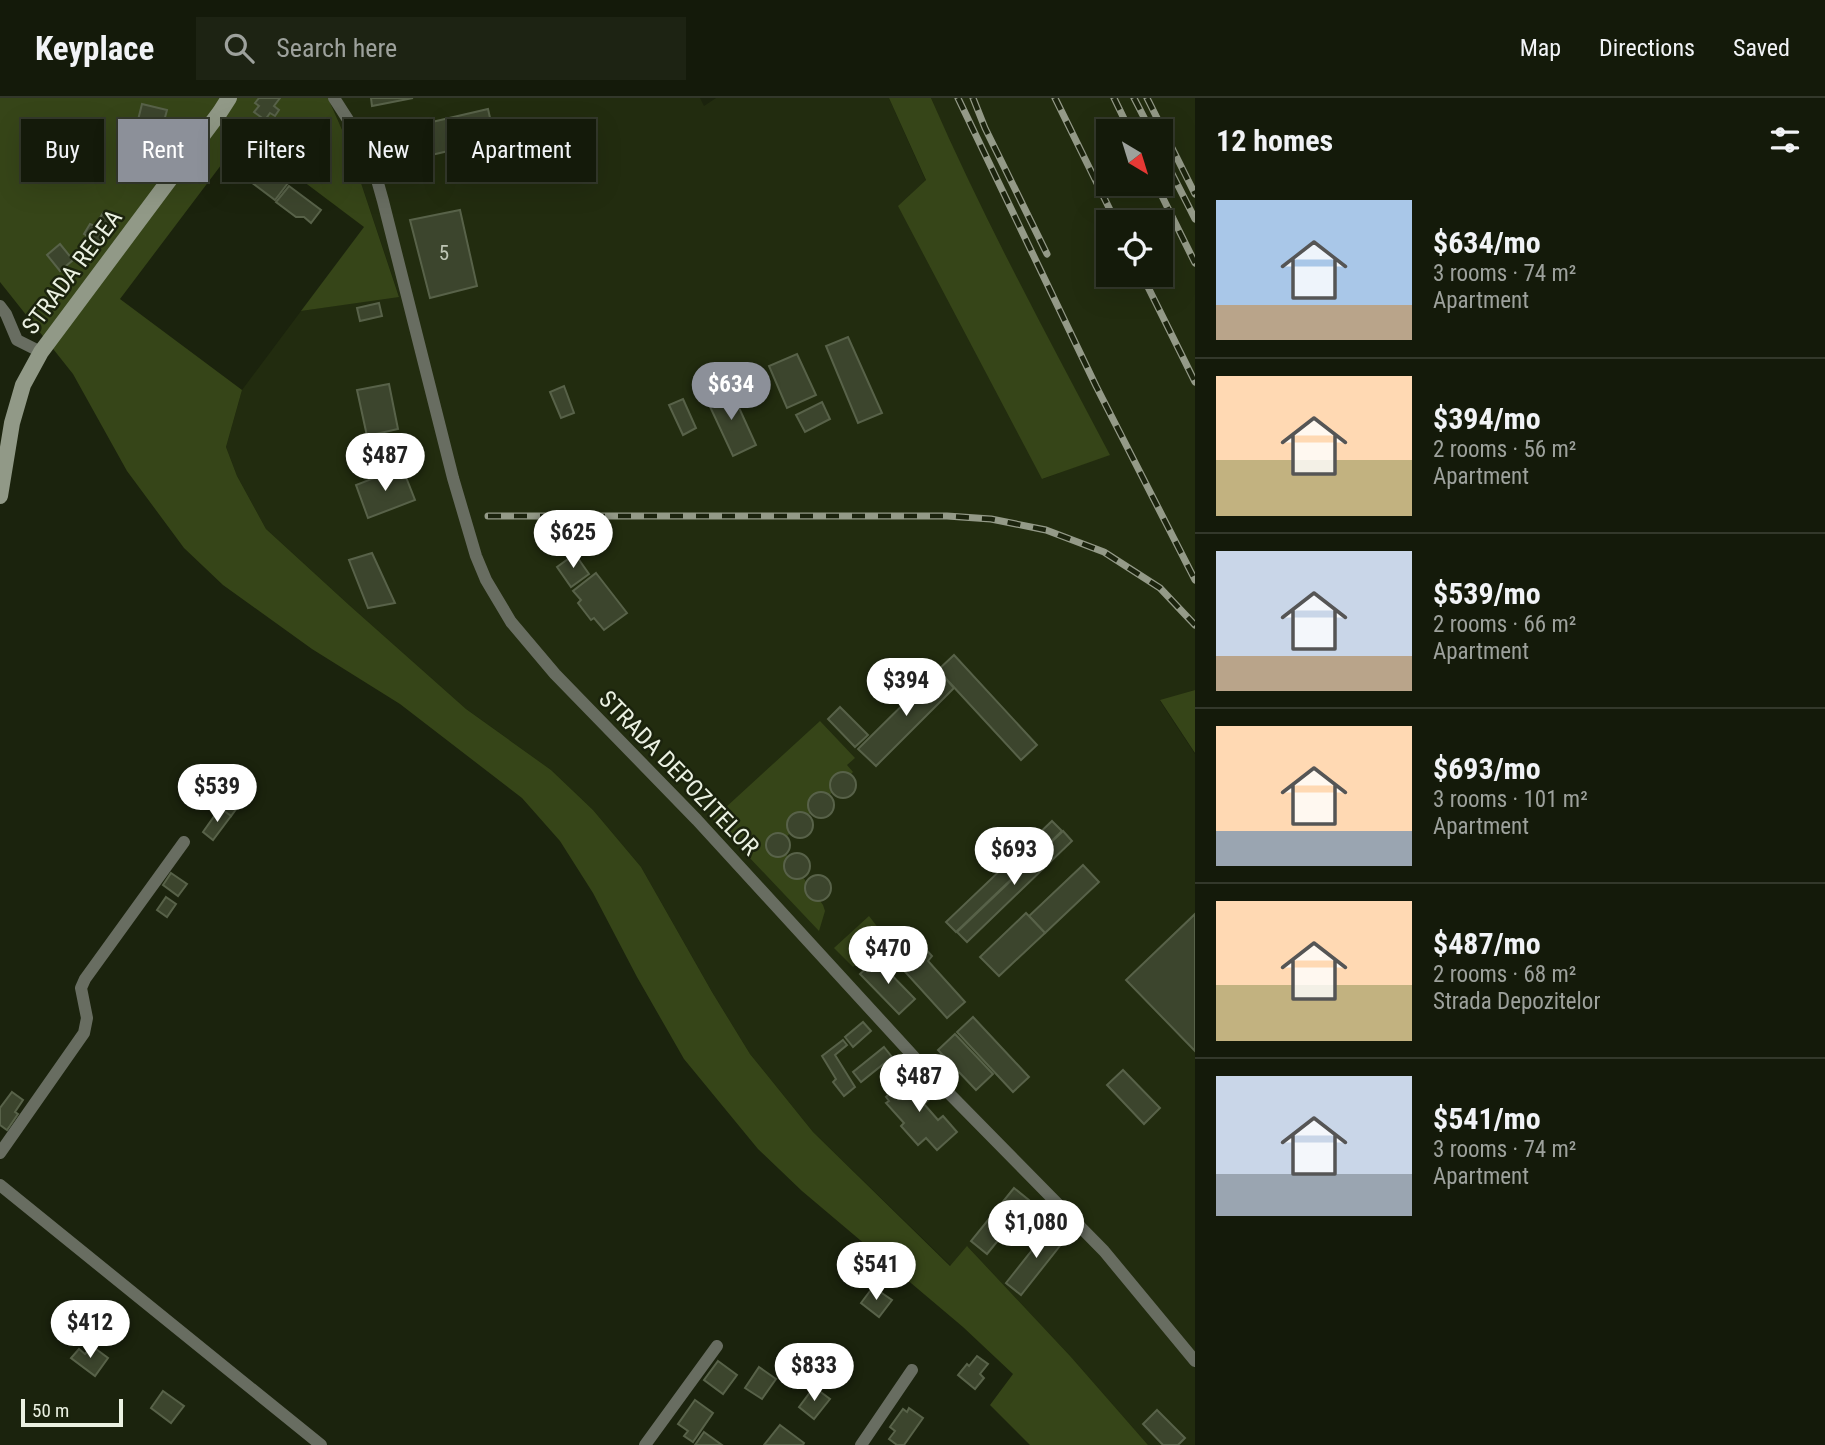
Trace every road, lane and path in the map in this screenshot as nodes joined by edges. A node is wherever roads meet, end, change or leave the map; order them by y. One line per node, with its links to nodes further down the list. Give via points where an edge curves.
1 (229, 98): 4 (main road, STRADA RECEA)
2 (334, 98): 10 (street, STRADA DEPOZITELOR, via 372,162 468,530 485,580 511,622 927,1071 1104,1251)
3 (0, 306): 4 (street, via 17,340)
4 (41, 352): 5 (main road, STRADA RECEA, via 23,385 12,423)
5 (0, 496)
6 (184, 842): 7 (street, via 85,979 84,1033)
7 (0, 1153)
8 (0, 1185): 12 (street)
9 (716, 1346): 13 (street)
10 (1195, 1361)
11 (912, 1370): 14 (street)
12 (321, 1445)
13 (645, 1445)
14 (861, 1445)

